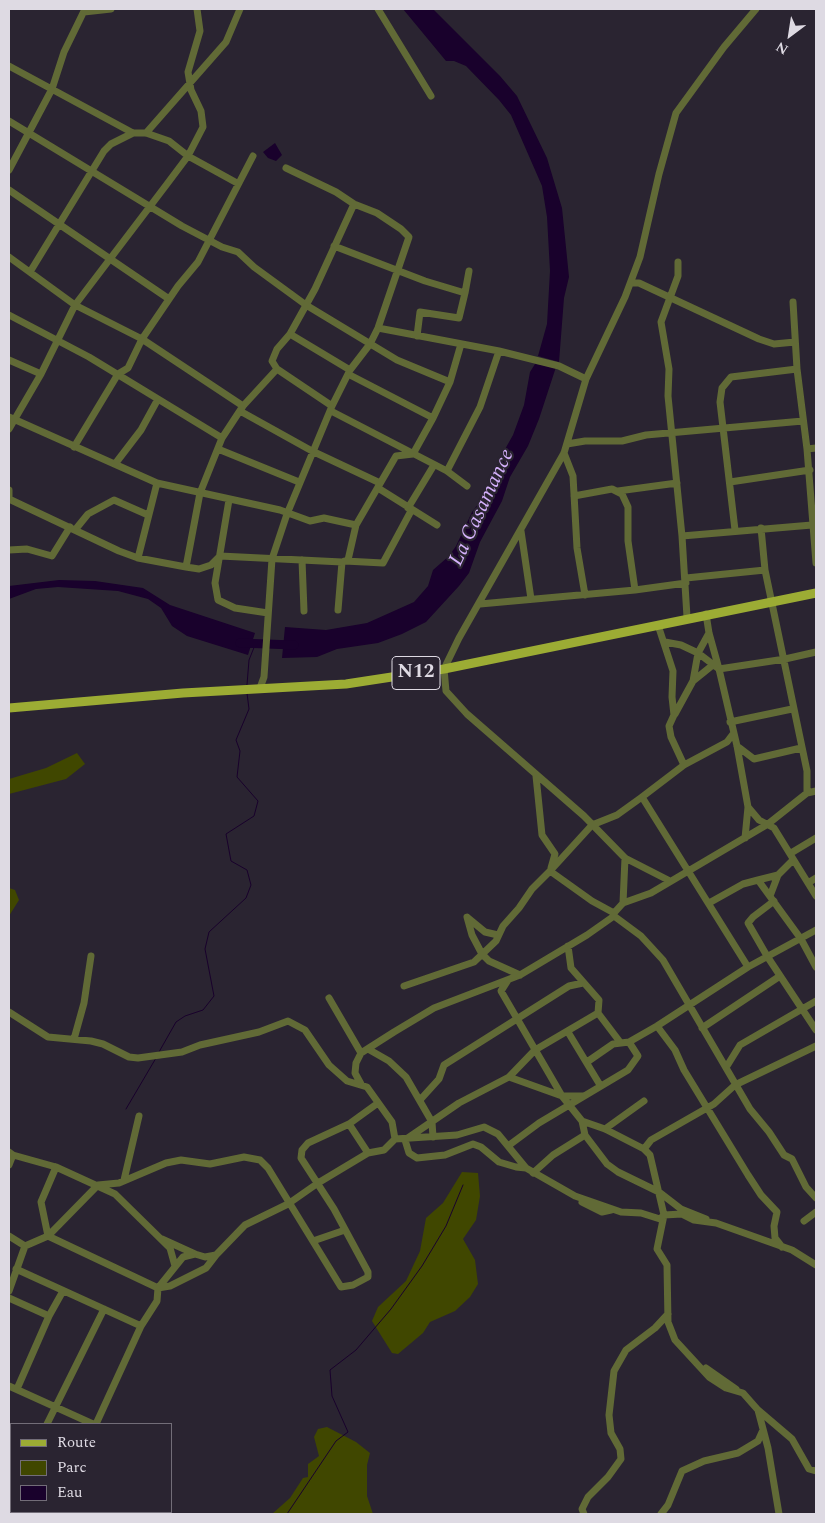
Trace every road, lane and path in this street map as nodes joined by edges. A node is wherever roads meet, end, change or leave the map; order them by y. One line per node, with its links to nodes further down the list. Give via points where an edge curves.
1 (111, 9): 6 (street)
2 (197, 9): 8 (street, via 200,31 188,72)
3 (240, 9): 8 (street, via 226,42)
4 (378, 9): 10 (street)
5 (756, 9): 33 (street, via 676,113 658,174 646,236 634,274)
6 (85, 10): 9 (street, via 64,52)
7 (9, 66): 9 (street)
8 (189, 82): 14 (street); 15 (street, via 201,111 203,127)
9 (52, 89): 12 (street); 13 (street)
10 (431, 96)
11 (9, 121): 12 (street)
12 (28, 132): 18 (street); 19 (street)
13 (133, 133): 14 (street); 19 (street, via 107,148)
14 (146, 133): 15 (street, via 169,141)
15 (188, 156): 20 (street); 23 (street)
16 (253, 156): 20 (street)
17 (286, 168): 22 (street)
18 (9, 170)
19 (94, 170): 23 (street); 24 (street)
20 (237, 183): 25 (street)
21 (9, 190): 24 (street)
22 (354, 204): 26 (street); 30 (street, via 377,212 410,238)
23 (150, 205): 25 (street); 28 (street)
24 (58, 225): 28 (street); 31 (street)
25 (209, 239): 36 (street, via 198,262); 39 (street, via 238,252)
26 (334, 246): 30 (street); 39 (street)
27 (9, 257): 31 (street)
28 (110, 259): 36 (street); 38 (street)
29 (678, 262): 35 (street, via 678,276)
30 (397, 270): 34 (street); 41 (street)
31 (30, 272): 38 (street)
32 (469, 272): 34 (street)
33 (635, 283): 35 (street); 56 (street)
34 (465, 293): 43 (street, via 459,318 420,312)
35 (669, 298): 46 (street, via 759,339 774,344); 66 (street, via 661,322 666,344)
36 (169, 299): 44 (street)
37 (793, 302): 46 (street)
38 (75, 305): 44 (street); 45 (street)
39 (306, 305): 42 (street); 47 (street)
40 (9, 315): 45 (street)
41 (378, 328): 43 (street); 47 (street)
42 (290, 334): 51 (street, via 272,361); 53 (street)
43 (417, 336): 48 (street)
44 (142, 339): 55 (street, via 128,368); 59 (street)
45 (57, 342): 54 (street); 55 (street)
46 (794, 342): 52 (street)
47 (370, 344): 53 (street); 57 (street, via 397,360)
48 (461, 344): 49 (street); 57 (street)
49 (499, 351): 56 (street, via 559,366); 79 (street, via 480,407)
50 (9, 360): 54 (street)
51 (278, 369): 59 (street); 60 (street)
52 (797, 369): 63 (street); 64 (street, via 731,377 722,388 720,402)
53 (349, 372): 60 (street); 61 (street)
54 (40, 374): 62 (street)
55 (118, 374): 58 (street); 69 (street)
56 (586, 379): 68 (street)
57 (450, 382): 61 (street)
58 (158, 399): 67 (street); 76 (street, via 141,430)
59 (242, 408): 67 (street); 73 (street)
60 (331, 408): 73 (street); 75 (street)
61 (433, 418): 75 (street)
62 (11, 419): 65 (street); 69 (street)
63 (803, 421): 64 (street); 72 (street)
64 (724, 428): 66 (street); 81 (street)
65 (9, 429)
66 (672, 433): 68 (street, via 622,441); 83 (street)
67 (222, 438): 71 (street)
68 (567, 444): 74 (street)
69 (74, 447): 76 (street)
70 (816, 448): 72 (street)
71 (218, 449): 80 (street); 88 (street)
72 (808, 449): 78 (street)
73 (312, 451): 80 (street); 84 (street)
74 (564, 453): 89 (street, via 573,476); 101 (street)
75 (414, 454): 77 (street); 84 (street, via 396,456)
76 (115, 464): 82 (street)
77 (434, 465): 79 (street); 92 (street)
78 (810, 470): 81 (street); 97 (street)
79 (447, 471): 85 (street)
80 (299, 482): 93 (street)
81 (730, 482): 100 (street)
82 (157, 483): 88 (street); 94 (street)
83 (677, 483): 87 (street); 102 (street)
84 (379, 485): 92 (street); 95 (street)
85 (467, 486)
86 (9, 490): 90 (street)
87 (617, 491): 89 (street, via 612,488); 113 (street, via 628,506 628,541)
88 (200, 493): 91 (street); 110 (street)
89 (574, 496): 115 (street, via 577,548)
90 (9, 497): 99 (street)
91 (228, 500): 93 (street); 104 (street)
92 (410, 509): 96 (street); 108 (street, via 383,563)
93 (287, 514): 95 (street, via 310,521 324,518); 106 (street)
94 (148, 515): 99 (street, via 114,500 88,514); 105 (street)
95 (356, 525): 108 (street)
96 (438, 525)
97 (812, 525): 98 (street); 109 (street)
98 (761, 528): 100 (street); 111 (street)
99 (73, 529): 103 (street, via 52,556 27,549); 105 (street)
100 (735, 530): 102 (street)
101 (521, 531): 116 (street); 118 (street)
102 (682, 536): 112 (street)
103 (9, 550)
104 (220, 556): 106 (street); 110 (street, via 211,565 199,569); 121 (street, via 215,583 218,600 234,608)
105 (138, 558): 110 (street)
106 (272, 559): 107 (street); 121 (street)
107 (302, 560): 108 (street); 120 (street)
108 (345, 561): 119 (street)
109 (816, 562)
110 (186, 567)
111 (765, 570): 112 (street); 117 (street)
112 (686, 580): 113 (street); 123 (street)
113 (635, 590): 115 (street)
114 (816, 593): 117 (main road, N12)
115 (585, 595): 116 (street)
116 (530, 599): 118 (street)
117 (772, 601): 122 (main road, N12); 129 (street)
118 (480, 604): 131 (street)
119 (338, 610)
120 (304, 611)
121 (268, 613): 132 (street)
122 (706, 614): 123 (main road, N12); 125 (street)
123 (687, 617): 124 (main road, N12)
124 (658, 625): 126 (street); 131 (main road, N12)
125 (709, 633): 128 (street); 130 (street)
126 (665, 642): 128 (street); 138 (street, via 673,671)
127 (816, 652): 129 (street)
128 (698, 653): 130 (street); 133 (street)
129 (785, 659): 130 (street); 137 (street)
130 (716, 666): 133 (street); 139 (street)
131 (444, 669): 135 (main road, N12, via 346,684); 144 (street, via 446,691)
132 (264, 677): 134 (street); 135 (street)
133 (693, 681): 138 (street)
134 (260, 688): 135 (main road, N12); 136 (main road, N12)
135 (270, 688)
136 (9, 708)
137 (792, 709): 139 (street); 142 (street)
138 (674, 715): 143 (street, via 669,726)
139 (730, 722): 140 (street)
140 (732, 734): 141 (street); 143 (street, via 727,742)
141 (737, 746): 142 (street, via 754,759); 148 (street)
142 (801, 748): 146 (street, via 807,771)
143 (684, 765): 147 (street)
144 (536, 776): 150 (street); 155 (street, via 542,835 555,854)
145 (816, 791): 146 (street)
146 (807, 793): 149 (street)
147 (642, 797): 150 (street, via 616,815); 156 (street)
148 (748, 807): 149 (street, via 759,820); 151 (street)
149 (768, 824): 151 (street); 153 (street)
150 (592, 825): 154 (street); 155 (street)
151 (745, 838): 156 (street)
152 (816, 838): 153 (street)
153 (792, 857): 157 (street); 161 (street)
154 (625, 858): 160 (street); 165 (street)
155 (550, 871): 166 (street); 168 (street, via 532,889)
156 (688, 871): 160 (street); 164 (street)
157 (778, 875): 159 (street); 163 (street)
158 (816, 878): 161 (street)
159 (758, 880): 163 (street); 164 (street)
160 (670, 881): 165 (street, via 651,893)
161 (808, 883): 162 (street)
162 (816, 896)
163 (772, 899): 169 (street); 173 (street, via 748,923)
164 (709, 902): 175 (street)
165 (623, 903): 166 (street)
166 (614, 914): 170 (street); 185 (street, via 663,960)
167 (816, 930): 169 (street)
168 (498, 935): 171 (street); 171 (street, via 485,932 467,918)
169 (801, 939): 173 (street); 174 (street)
170 (568, 946): 176 (street); 177 (street)
171 (482, 954): 177 (street, via 488,961); 181 (street, via 469,964)
172 (91, 956): 194 (street, via 84,1003)
173 (767, 956): 175 (street); 178 (street)
174 (816, 966)
175 (748, 967): 185 (street)
176 (571, 968): 180 (street); 182 (street)
177 (520, 975): 179 (street)
178 (780, 976): 186 (street); 191 (street)
179 (508, 980): 189 (street, via 501,991); 198 (street, via 434,1008)
180 (583, 983): 182 (street); 188 (street, via 599,1000)
181 (404, 986)
182 (569, 986): 189 (street)
183 (328, 998): 200 (street)
184 (816, 1000): 186 (street)
185 (688, 1004): 190 (street); 191 (street)
186 (801, 1009): 192 (street); 202 (street, via 740,1045)
187 (9, 1012): 194 (street, via 48,1037)
188 (598, 1013): 193 (street); 195 (street)
189 (518, 1019): 199 (street); 209 (street, via 444,1064 439,1078)
190 (657, 1026): 196 (street); 213 (street)
191 (702, 1028): 202 (street)
192 (816, 1030)
193 (568, 1032): 199 (street); 201 (street)
194 (74, 1039): 204 (street, via 103,1044 138,1058 182,1052 288,1021 305,1030 329,1065 347,1081)
195 (620, 1042): 196 (street); 201 (street)
196 (629, 1042): 205 (street, via 638,1056 628,1070)
197 (816, 1046): 206 (street)
198 (368, 1049): 200 (street); 209 (street, via 389,1061 406,1077)
199 (535, 1050): 203 (street); 207 (street)
200 (361, 1054): 204 (street, via 355,1073)
201 (587, 1062): 205 (street)
202 (727, 1066): 206 (street)
203 (509, 1077): 207 (street); 216 (street, via 459,1103)
204 (361, 1084): 211 (street)
205 (600, 1085): 208 (street)
206 (736, 1085): 213 (street); 235 (street, via 774,1142 784,1155 792,1159 806,1187)
207 (562, 1096): 208 (street); 212 (street)
208 (584, 1096): 212 (street)
209 (420, 1100): 216 (street)
210 (644, 1101): 218 (street)
211 (378, 1103): 217 (street); 221 (street, via 392,1122)
212 (570, 1106): 215 (street); 223 (street, via 539,1123)
213 (708, 1107): 224 (street, via 651,1140); 247 (street, via 761,1195 777,1212 775,1238)
214 (139, 1116): 231 (street)
215 (582, 1121): 218 (street); 219 (street)
216 (432, 1122): 220 (street); 222 (street)
217 (349, 1124): 226 (street); 232 (street, via 308,1143 302,1150 301,1158)
218 (605, 1129): 224 (street)
219 (585, 1135): 230 (street, via 553,1155); 234 (street, via 607,1164)
220 (433, 1137): 222 (street); 223 (street, via 457,1135 484,1127 498,1134)
221 (395, 1139): 222 (street); 226 (street, via 384,1150)
222 (405, 1140): 229 (street, via 409,1153 416,1158 445,1155 473,1144 500,1162)
223 (508, 1146): 229 (street)
224 (644, 1149): 234 (street, via 650,1155)
225 (11, 1153): 227 (street); 228 (street)
226 (368, 1153): 232 (street)
227 (9, 1165)
228 (56, 1167): 233 (street); 243 (street, via 41,1202)
229 (526, 1168): 230 (street)
230 (534, 1173): 238 (street, via 575,1196 611,1210 660,1219)
231 (124, 1180): 233 (street); 236 (street, via 181,1160 210,1164 244,1157 260,1160)
232 (318, 1183): 236 (street); 241 (street)
233 (98, 1185): 243 (street); 244 (street, via 115,1194)
234 (659, 1192): 238 (street); 240 (street, via 681,1208)
235 (816, 1198)
236 (288, 1204): 245 (street); 249 (street, via 245,1225)
237 (816, 1212): 239 (street)
238 (664, 1216): 240 (street, via 682,1214 694,1220); 258 (street, via 656,1249 667,1265)
239 (804, 1221)
240 (716, 1223): 247 (street)
241 (346, 1230): 245 (street); 245 (street, via 368,1272 368,1277 352,1285 341,1287)
242 (9, 1236): 246 (street)
243 (48, 1236): 246 (street); 253 (street)
244 (162, 1239): 248 (street); 251 (street, via 170,1248)
245 (313, 1241)
246 (25, 1246): 252 (street)
247 (782, 1247): 250 (street)
248 (195, 1254): 249 (street, via 205,1257); 251 (street, via 183,1257)
249 (216, 1255): 253 (street, via 206,1268 170,1286)
250 (816, 1265)
251 (175, 1266): 253 (street)
252 (16, 1269): 254 (street); 255 (street)
253 (158, 1288): 260 (street, via 157,1301)
254 (9, 1291)
255 (64, 1291): 257 (street); 259 (street)
256 (9, 1298): 259 (street)
257 (104, 1309): 260 (street); 263 (street)
258 (668, 1314): 264 (street, via 675,1340 688,1355 709,1377 743,1394); 272 (street, via 626,1350 614,1371 609,1415 611,1433 620,1449 621,1459 588,1496 582,1509)
259 (49, 1316): 262 (street)
260 (142, 1326): 267 (street)
261 (9, 1386): 262 (street)
262 (17, 1389): 263 (street)
263 (57, 1406): 265 (street); 266 (street)
264 (758, 1410): 268 (street); 269 (street, via 792,1439 809,1469)
265 (48, 1423)
266 (92, 1423)
267 (94, 1423)
268 (763, 1430): 273 (street, via 758,1441 738,1454 704,1461 682,1471); 274 (street)
269 (816, 1471)
270 (54, 1513): 271 (street)
271 (68, 1514)
272 (584, 1514)
273 (661, 1514)
274 (779, 1514)

